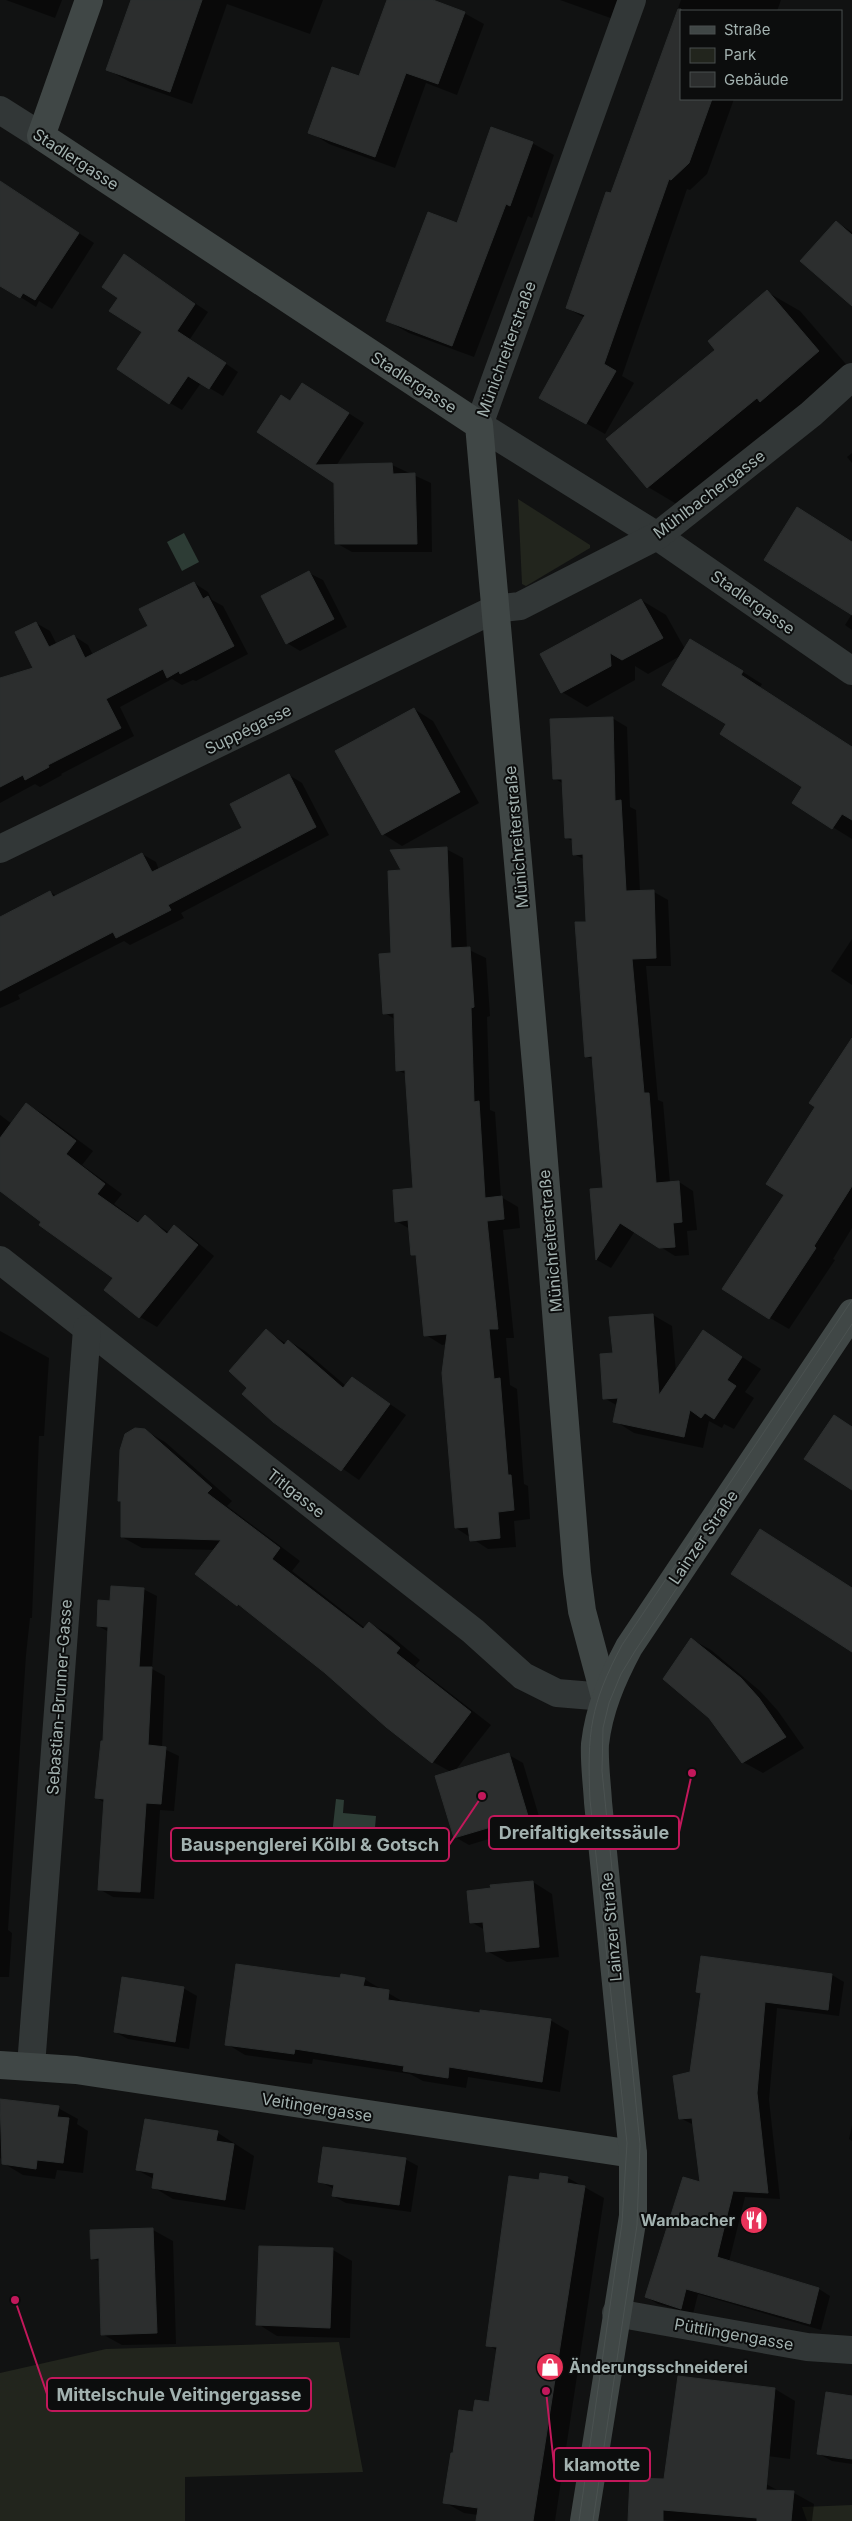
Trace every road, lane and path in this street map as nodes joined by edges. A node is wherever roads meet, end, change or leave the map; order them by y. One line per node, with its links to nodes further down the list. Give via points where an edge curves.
1 (89, 0): 4 (street)
2 (632, 0): 6 (street, Münichreiterstraße)
3 (0, 110): 4 (street, Stadlergasse)
4 (41, 136): 6 (street, Stadlergasse)
5 (852, 377): 7 (street, Mühlbachergasse, via 811,414)
6 (479, 425): 7 (street, Stadlergasse); 8 (street, Münichreiterstraße)
7 (657, 536): 8 (street, Mühlbachergasse, via 520,606); 9 (street, Stadlergasse)
8 (495, 610): 10 (street, Suppégasse); 14 (street, Münichreiterstraße, via 577,1573 582,1612)
9 (852, 671)
10 (0, 849)
11 (0, 1260): 13 (street, Titlgasse)
12 (852, 1313): 14 (street, Lainzer Straße, via 629,1647)
13 (86, 1329): 14 (street, Titlgasse, via 473,1631 523,1676 557,1693); 16 (street, Sebastian-Brunner-Gasse)
14 (605, 1697): 17 (street, Lainzer Straße, via 595,1746 598,1802)
15 (0, 2065): 16 (street, Veitingergasse)
16 (31, 2066): 17 (street, Veitingergasse, via 76,2070)
17 (633, 2154): 18 (street, Lainzer Straße, via 633,2216)
18 (616, 2313): 19 (street, Püttlingengasse, via 807,2347); 20 (street, Lainzer Straße)
19 (852, 2350)
20 (584, 2521)

